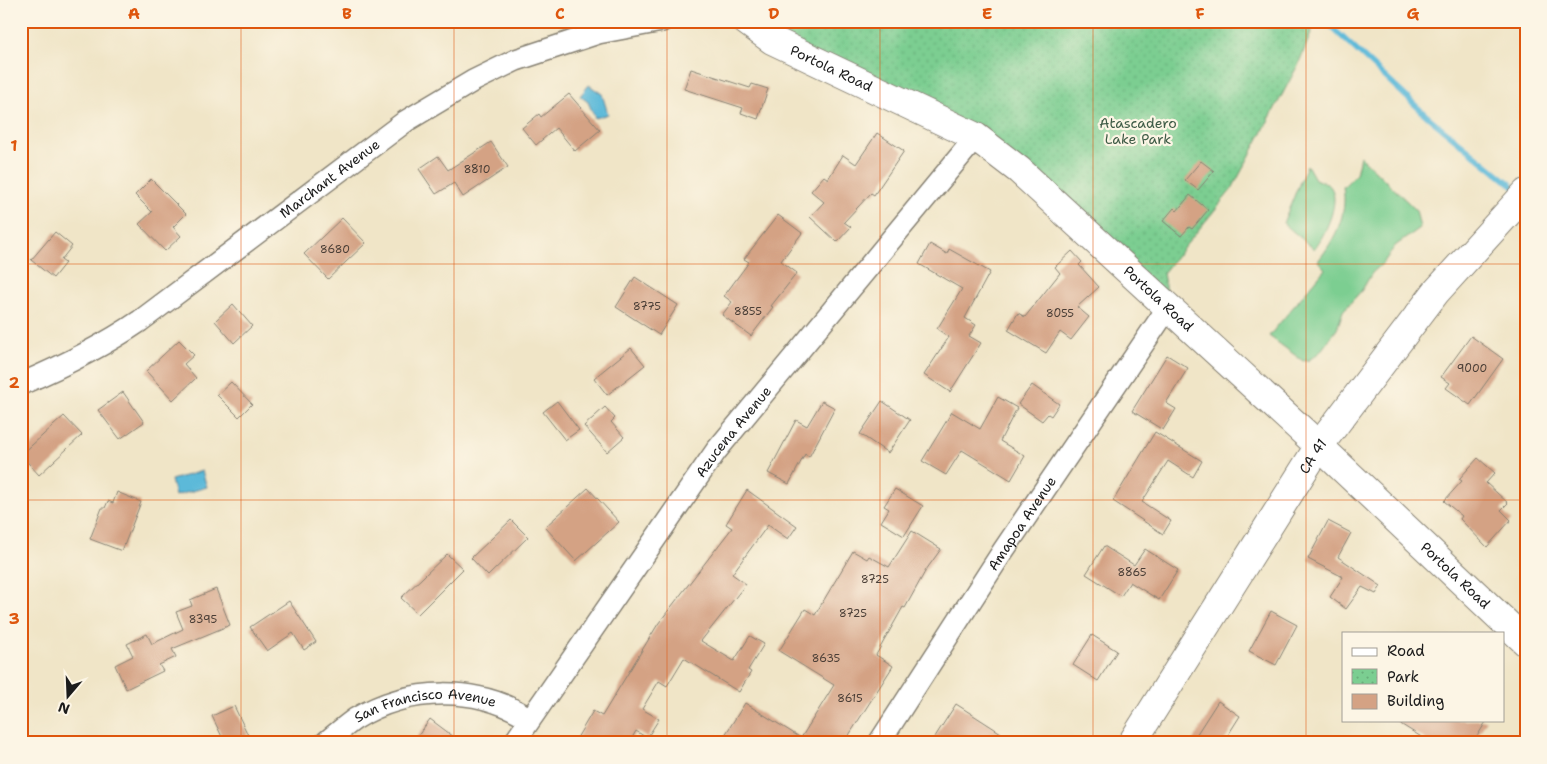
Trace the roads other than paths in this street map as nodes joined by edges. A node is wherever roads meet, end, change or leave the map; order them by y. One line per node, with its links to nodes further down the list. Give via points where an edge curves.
1 (662, 21): 6 (street, Marchant Avenue, via 598,33 516,60 473,81 406,121 140,322 78,358)
2 (746, 21): 3 (street, Portola Road, via 772,40)
3 (976, 137): 5 (street, Portola Road, via 1019,170); 9 (street, Azucena Avenue, via 716,450)
4 (1526, 193): 7 (street, CA 41 / CA 41, via 1436,292)
5 (1169, 306): 7 (street, Portola Road); 12 (street, Amapoa Avenue, via 1003,551)
6 (21, 384)
7 (1319, 446): 8 (street, Portola Road); 13 (street, CA 41 / CA 41)
8 (1526, 642)
9 (530, 719): 10 (street, San Francisco Avenue, via 487,699 435,693 410,697 356,719); 11 (street, Azucena Avenue)
10 (325, 743)
11 (514, 743)
12 (880, 743)
13 (1132, 743)

